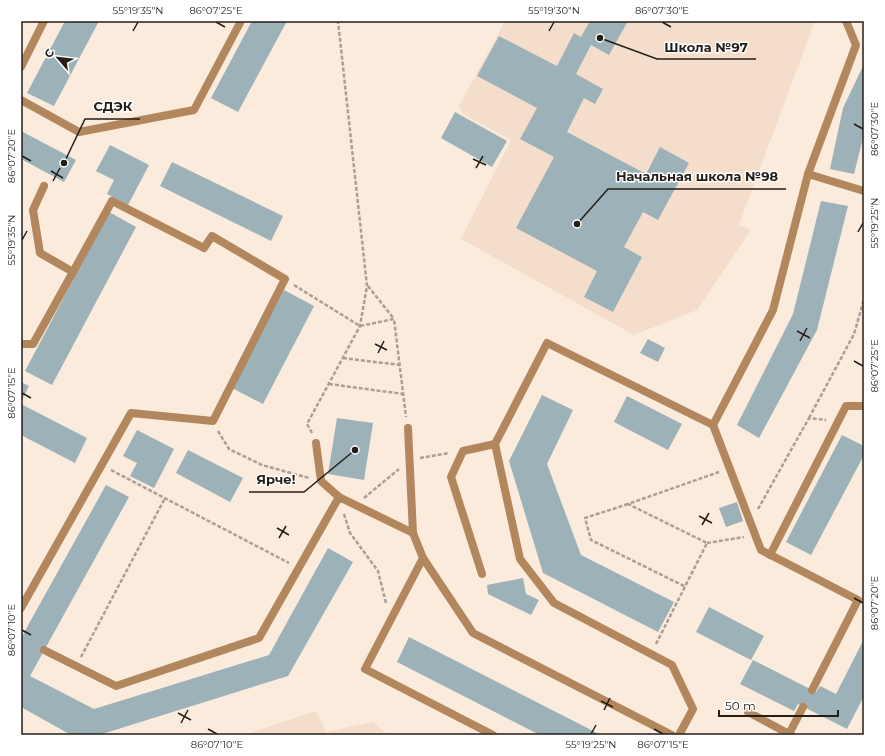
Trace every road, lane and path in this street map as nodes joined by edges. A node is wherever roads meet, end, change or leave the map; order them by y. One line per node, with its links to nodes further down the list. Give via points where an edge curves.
1 (44, 21): 5 (lane)
2 (240, 21): 6 (lane, via 194,110 79,132)
3 (338, 21): 12 (path)
4 (846, 21): 7 (lane, via 856,45)
5 (21, 67)
6 (21, 100)
7 (808, 174): 9 (lane); 25 (lane, via 774,310)
8 (44, 186): 10 (lane, via 33,210 40,253)
9 (864, 191)
10 (73, 272): 11 (lane, via 112,201 204,248 212,236); 16 (lane, via 33,344)
11 (285, 279): 15 (path); 23 (lane)
12 (367, 286): 14 (path); 15 (path)
13 (864, 299): 22 (path, via 854,334)
14 (394, 319): 15 (path); 18 (path)
15 (360, 326): 17 (path)
16 (21, 344)
17 (343, 358): 18 (path); 19 (path)
18 (400, 365): 20 (path)
19 (328, 384): 20 (path); 27 (path, via 307,424)
20 (404, 394): 26 (path)
21 (864, 406): 24 (lane, via 846,406)
22 (809, 418): 24 (path); 35 (path)
23 (213, 421): 29 (lane, via 131,413); 31 (path, via 229,449 276,470)
24 (839, 421): 39 (lane)
25 (713, 425): 28 (lane, via 547,343); 30 (lane)
26 (408, 428): 36 (lane)
27 (316, 443): 31 (lane)
28 (496, 444): 42 (lane, via 463,451 451,477); 47 (lane, via 520,559 554,603)
29 (102, 465): 33 (path); 44 (lane)
30 (730, 468): 34 (path); 37 (lane)
31 (321, 481): 32 (lane)
32 (338, 497): 36 (lane); 41 (lane); 45 (path, via 350,533 378,571)
33 (165, 498): 41 (path); 48 (path)
34 (628, 504): 38 (path); 43 (path, via 585,518 591,540)
35 (754, 516)
36 (413, 533): 40 (lane)
37 (755, 535): 38 (path); 39 (lane, via 761,550)
38 (707, 544): 43 (path)
39 (770, 555): 49 (lane, via 858,600)
40 (423, 558): 45 (lane); 54 (lane, via 473,633)
41 (298, 568): 48 (lane, via 259,638 116,686)
42 (482, 574)
43 (686, 587): 47 (path)
44 (21, 608)
45 (390, 621): 53 (lane, via 365,669)
46 (44, 650): 48 (lane)
47 (651, 653): 55 (lane, via 672,664 693,709)
48 (76, 666)
49 (812, 690)
50 (803, 707): 52 (lane)
51 (748, 712): 52 (lane)
52 (790, 734)
53 (493, 735)
54 (672, 735)
55 (679, 735)

